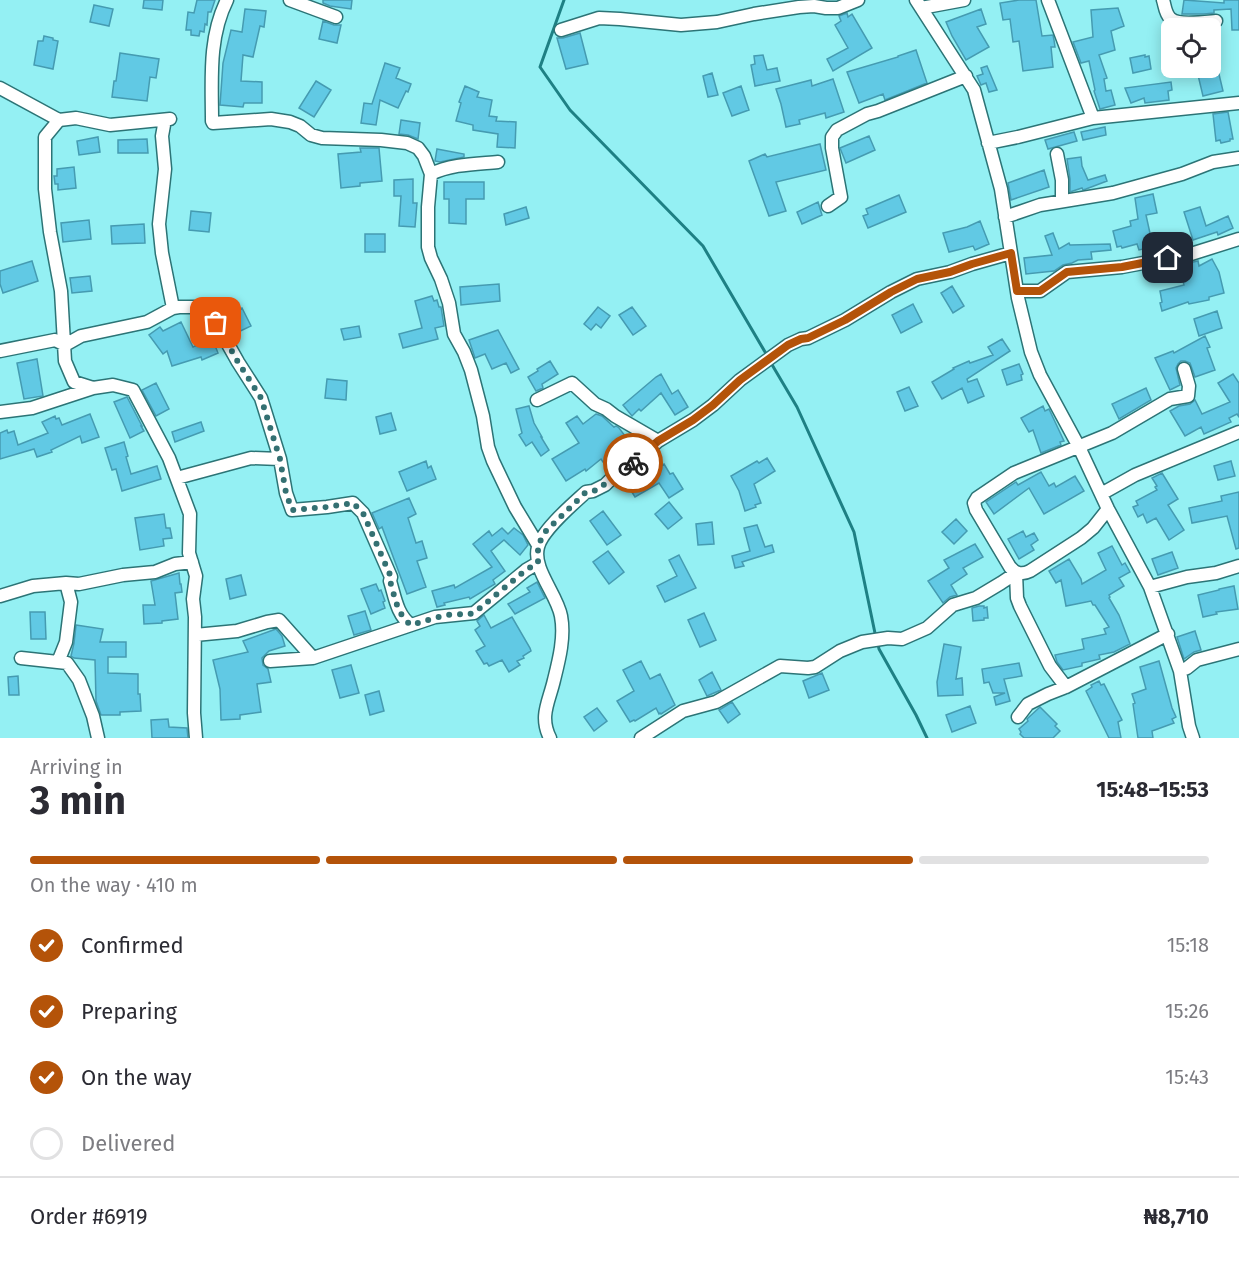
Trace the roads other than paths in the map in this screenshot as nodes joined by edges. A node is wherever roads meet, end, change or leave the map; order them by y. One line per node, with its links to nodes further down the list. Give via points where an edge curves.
1 (227, 0): 20 (street, via 212,47 213,123 271,119 290,122 321,138 407,143 418,148)
2 (290, 0): 8 (street)
3 (858, 0): 10 (street, via 838,8 799,7 681,25 599,18)
4 (964, 0): 7 (street)
5 (1048, 0): 14 (street)
6 (1163, 0): 9 (street)
7 (918, 4): 11 (street)
8 (336, 17)
9 (1169, 18)
10 (561, 30)
11 (966, 76): 16 (street, via 974,90); 22 (street, via 867,114 837,130 832,136 832,148 841,197)
12 (0, 88): 15 (street)
13 (1239, 103): 14 (street)
14 (1093, 118): 16 (street)
15 (58, 120): 27 (street, via 76,118 110,125 167,122 162,136 165,169 159,224); 28 (street, via 45,136 44,157)
16 (988, 143): 23 (street)
17 (1057, 154): 21 (street)
18 (1239, 158): 21 (street, via 1213,162 1113,193)
19 (498, 162): 20 (street, via 469,164)
20 (431, 174): 41 (street, via 431,258 446,295 454,334 471,370 493,461)
21 (1062, 201): 23 (street)
22 (828, 206)
23 (1005, 217): 25 (street)
24 (1239, 239): 26 (street, via 1191,254 1067,272 1040,291)
25 (1011, 253): 26 (street); 35 (street, via 917,279 845,320 788,345 693,420)
26 (1017, 291): 36 (street, via 1030,352)
27 (172, 308): 28 (street, via 147,322 81,336); 37 (street, via 194,307 216,323 261,398)
28 (64, 345): 29 (street, via 55,340); 31 (street, via 65,361 74,382)
29 (0, 351)
30 (1184, 369): 36 (street, via 1188,396 1170,399 1112,434)
31 (93, 388): 33 (street, via 32,408); 38 (street, via 113,385 133,390)
32 (537, 400): 35 (street, via 572,383 595,404)
33 (0, 412)
34 (1239, 432): 39 (street, via 1135,475)
35 (658, 441): 41 (street, via 605,485 586,492 546,531)
36 (1079, 447): 39 (street); 45 (street, via 1014,473 974,503)
37 (280, 459): 38 (street, via 251,458); 49 (street, via 292,510 353,503 363,513 391,577 401,615)
38 (177, 478): 42 (street, via 190,514)
39 (1101, 494): 40 (street)
40 (1108, 509): 45 (street, via 1081,538 1025,574); 47 (street)
41 (538, 545): 43 (street)
42 (192, 562): 46 (street, via 155,572); 51 (street, via 196,576)
43 (538, 563): 49 (street, via 474,613); 62 (street, via 558,603 561,618 559,659 544,711)
44 (1239, 566): 47 (street)
45 (1016, 573): 58 (street, via 1020,606 1050,666); 63 (street, via 976,598 953,605 927,628 902,639 862,642 815,668 780,666 716,702 683,711)
46 (66, 583): 48 (street, via 33,586); 56 (street, via 71,602 66,642)
47 (1150, 587): 50 (street)
48 (0, 596)
49 (411, 625): 54 (street)
50 (1168, 634): 57 (street); 58 (street)
51 (195, 635): 54 (street, via 237,631 279,620); 61 (street)
52 (1239, 649): 57 (street, via 1197,660)
53 (21, 658): 56 (street)
54 (314, 658): 55 (street)
55 (270, 661)
56 (58, 662): 60 (street, via 67,663 80,680)
57 (1180, 671): 64 (street)
58 (1066, 687): 59 (street, via 1028,704)
59 (1018, 717)
60 (98, 738)
61 (196, 738)
62 (550, 738)
63 (641, 738)
64 (1193, 738)

